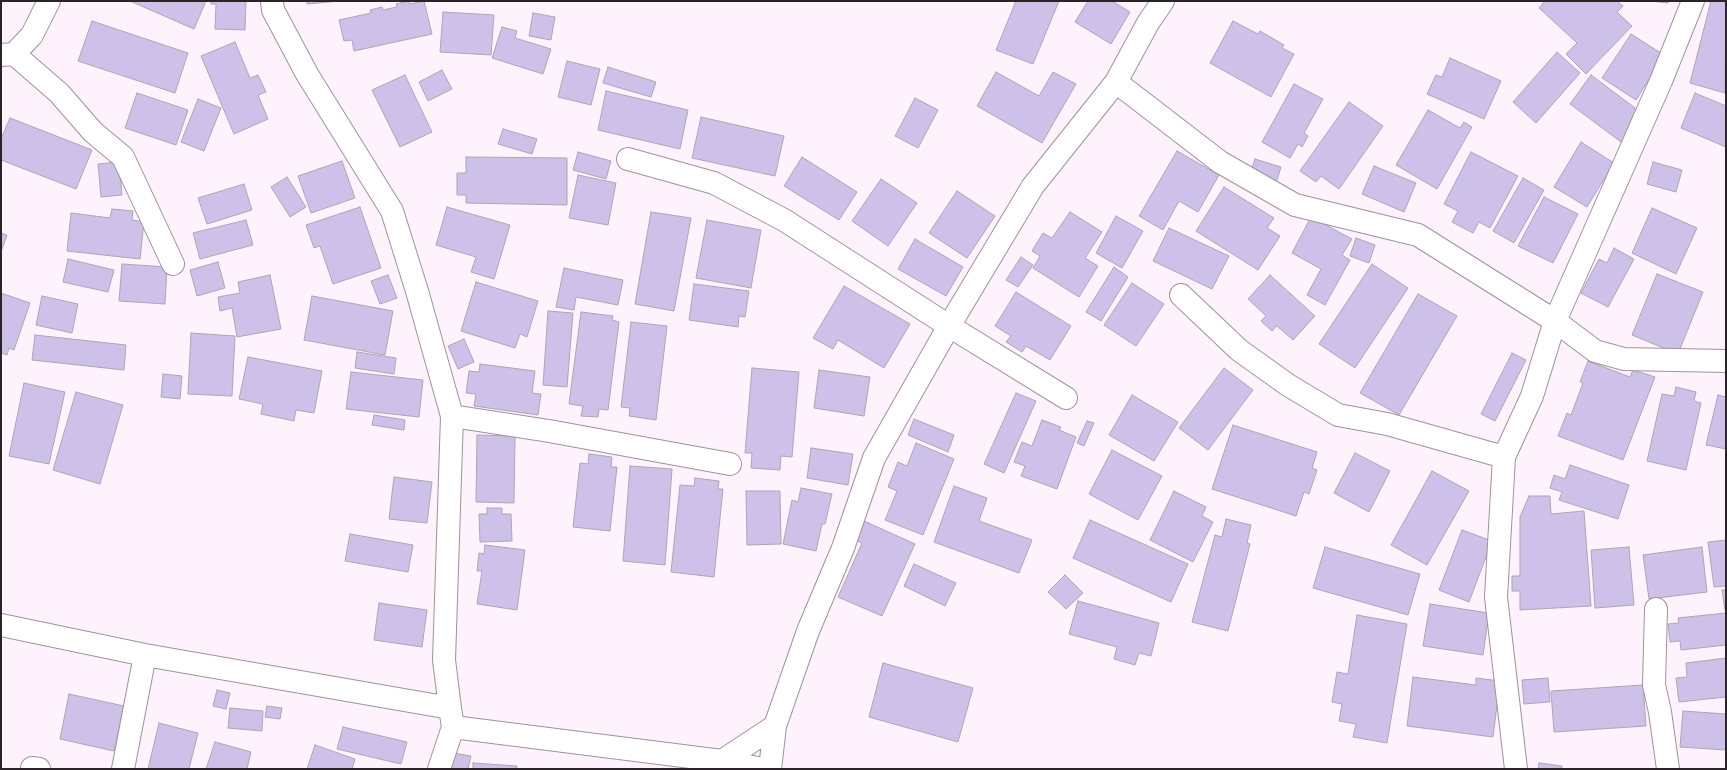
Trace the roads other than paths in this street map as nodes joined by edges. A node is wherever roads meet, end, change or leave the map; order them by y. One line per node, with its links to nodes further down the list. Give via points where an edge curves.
1 (49, 1): 5 (street, via 32,35)
2 (272, 1): 14 (street, via 273,10 307,74 392,211)
3 (1163, 1): 6 (street)
4 (1693, 1): 10 (street, via 1661,81)
5 (8, 54): 8 (street, via 59,93 93,132 123,157)
6 (1116, 82): 10 (street, via 1220,162 1295,205 1418,235); 11 (street, via 1033,186)
7 (628, 159): 11 (street, via 714,183 784,220)
8 (172, 264)
9 (1181, 295): 15 (street, via 1239,350 1288,385 1338,414 1388,424)
10 (1555, 322): 12 (street, via 1595,351 1624,359); 15 (street, via 1532,396)
11 (949, 326): 13 (street); 21 (street, via 874,458 843,548 808,631)
12 (1726, 361)
13 (1066, 398)
14 (452, 416): 16 (street); 20 (street, via 444,660)
15 (1504, 457): 27 (street, via 1496,597)
16 (730, 464)
17 (1656, 609): 28 (street, via 1654,685)
18 (1, 625): 19 (street)
19 (145, 656): 20 (street); 23 (street)
20 (452, 718): 22 (street); 24 (street)
21 (775, 726): 22 (street); 26 (street)
22 (722, 761): 25 (street)
23 (122, 769)
24 (439, 769)
25 (763, 769)
26 (770, 769)
27 (1516, 769)
28 (1668, 769)

